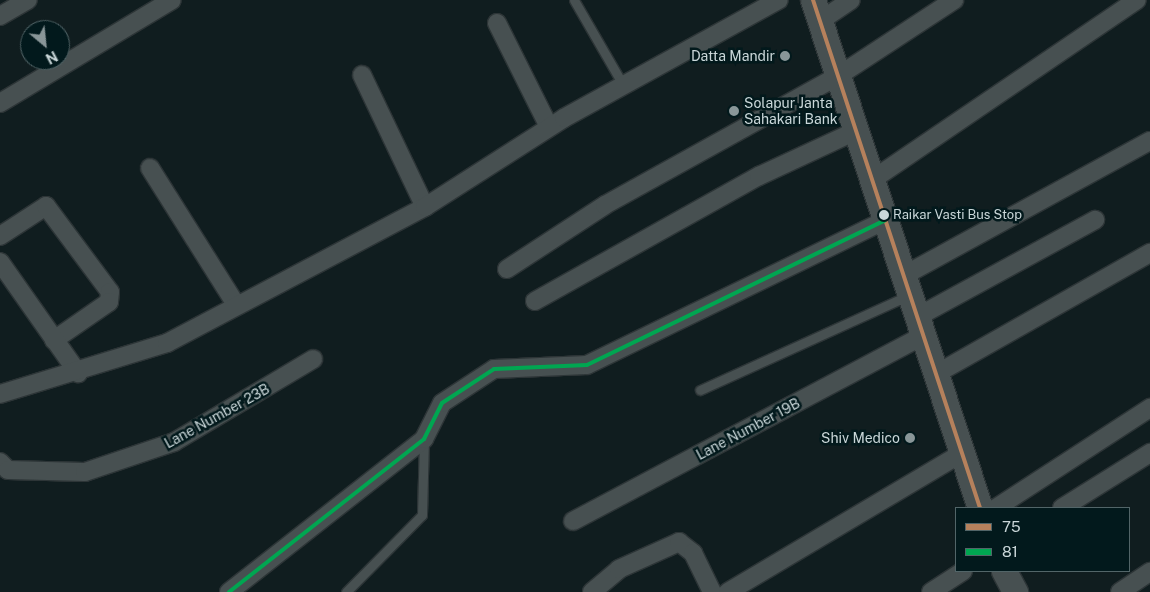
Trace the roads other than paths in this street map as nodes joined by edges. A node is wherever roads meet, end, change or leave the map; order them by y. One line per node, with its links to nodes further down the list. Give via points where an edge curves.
1 (28, 0): 9 (street)
2 (172, 0): 14 (street)
3 (574, 0): 13 (lane)
4 (779, 0): 13 (street)
5 (851, 0): 8 (street)
6 (954, 0): 12 (street)
7 (1138, 0): 19 (street)
8 (816, 11): 12 (main road)
9 (0, 16)
10 (497, 23): 15 (street)
11 (362, 75): 20 (street)
12 (838, 76): 16 (main road); 26 (street, via 605,205)
13 (623, 85): 15 (street)
14 (0, 103)
15 (549, 127): 20 (street)
16 (856, 130): 19 (main road); 27 (street, via 760,176)
17 (1150, 141): 29 (street)
18 (150, 168): 28 (street)
19 (872, 180): 21 (main road)
20 (424, 207): 28 (street)
21 (885, 220): 29 (main road); 37 (street, via 587,365 494,369 442,403)
22 (1095, 220): 29 (street)
23 (0, 236): 30 (street, via 46,206 110,292 109,302)
24 (1150, 253): 33 (street)
25 (0, 262): 30 (street)
26 (506, 269)
27 (535, 301)
28 (236, 303): 32 (street, via 167,342)
29 (913, 306): 33 (main road); 34 (lane); 44 (street, Lane Number 19B)
30 (54, 340): 32 (street)
31 (313, 358): 40 (street, Lane Number 23B, via 174,442 85,472 8,470)
32 (78, 373): 35 (street)
33 (936, 374): 38 (main road)
34 (700, 390)
35 (0, 394)
36 (1150, 408): 42 (street)
37 (424, 440): 48 (street); 49 (lane, via 422,515)
38 (962, 453): 41 (main road); 52 (street)
39 (1150, 453): 43 (street)
40 (0, 462)
41 (980, 507)
42 (998, 507)
43 (1064, 507)
44 (572, 521)
45 (961, 572): 53 (street)
46 (1005, 572): 54 (main road)
47 (1150, 572): 55 (street)
48 (229, 592)
49 (346, 592)
50 (592, 592): 51 (street, via 619,569 679,542 692,553)
51 (712, 592)
52 (728, 592)
53 (931, 592)
54 (1015, 592)
55 (1120, 592)

